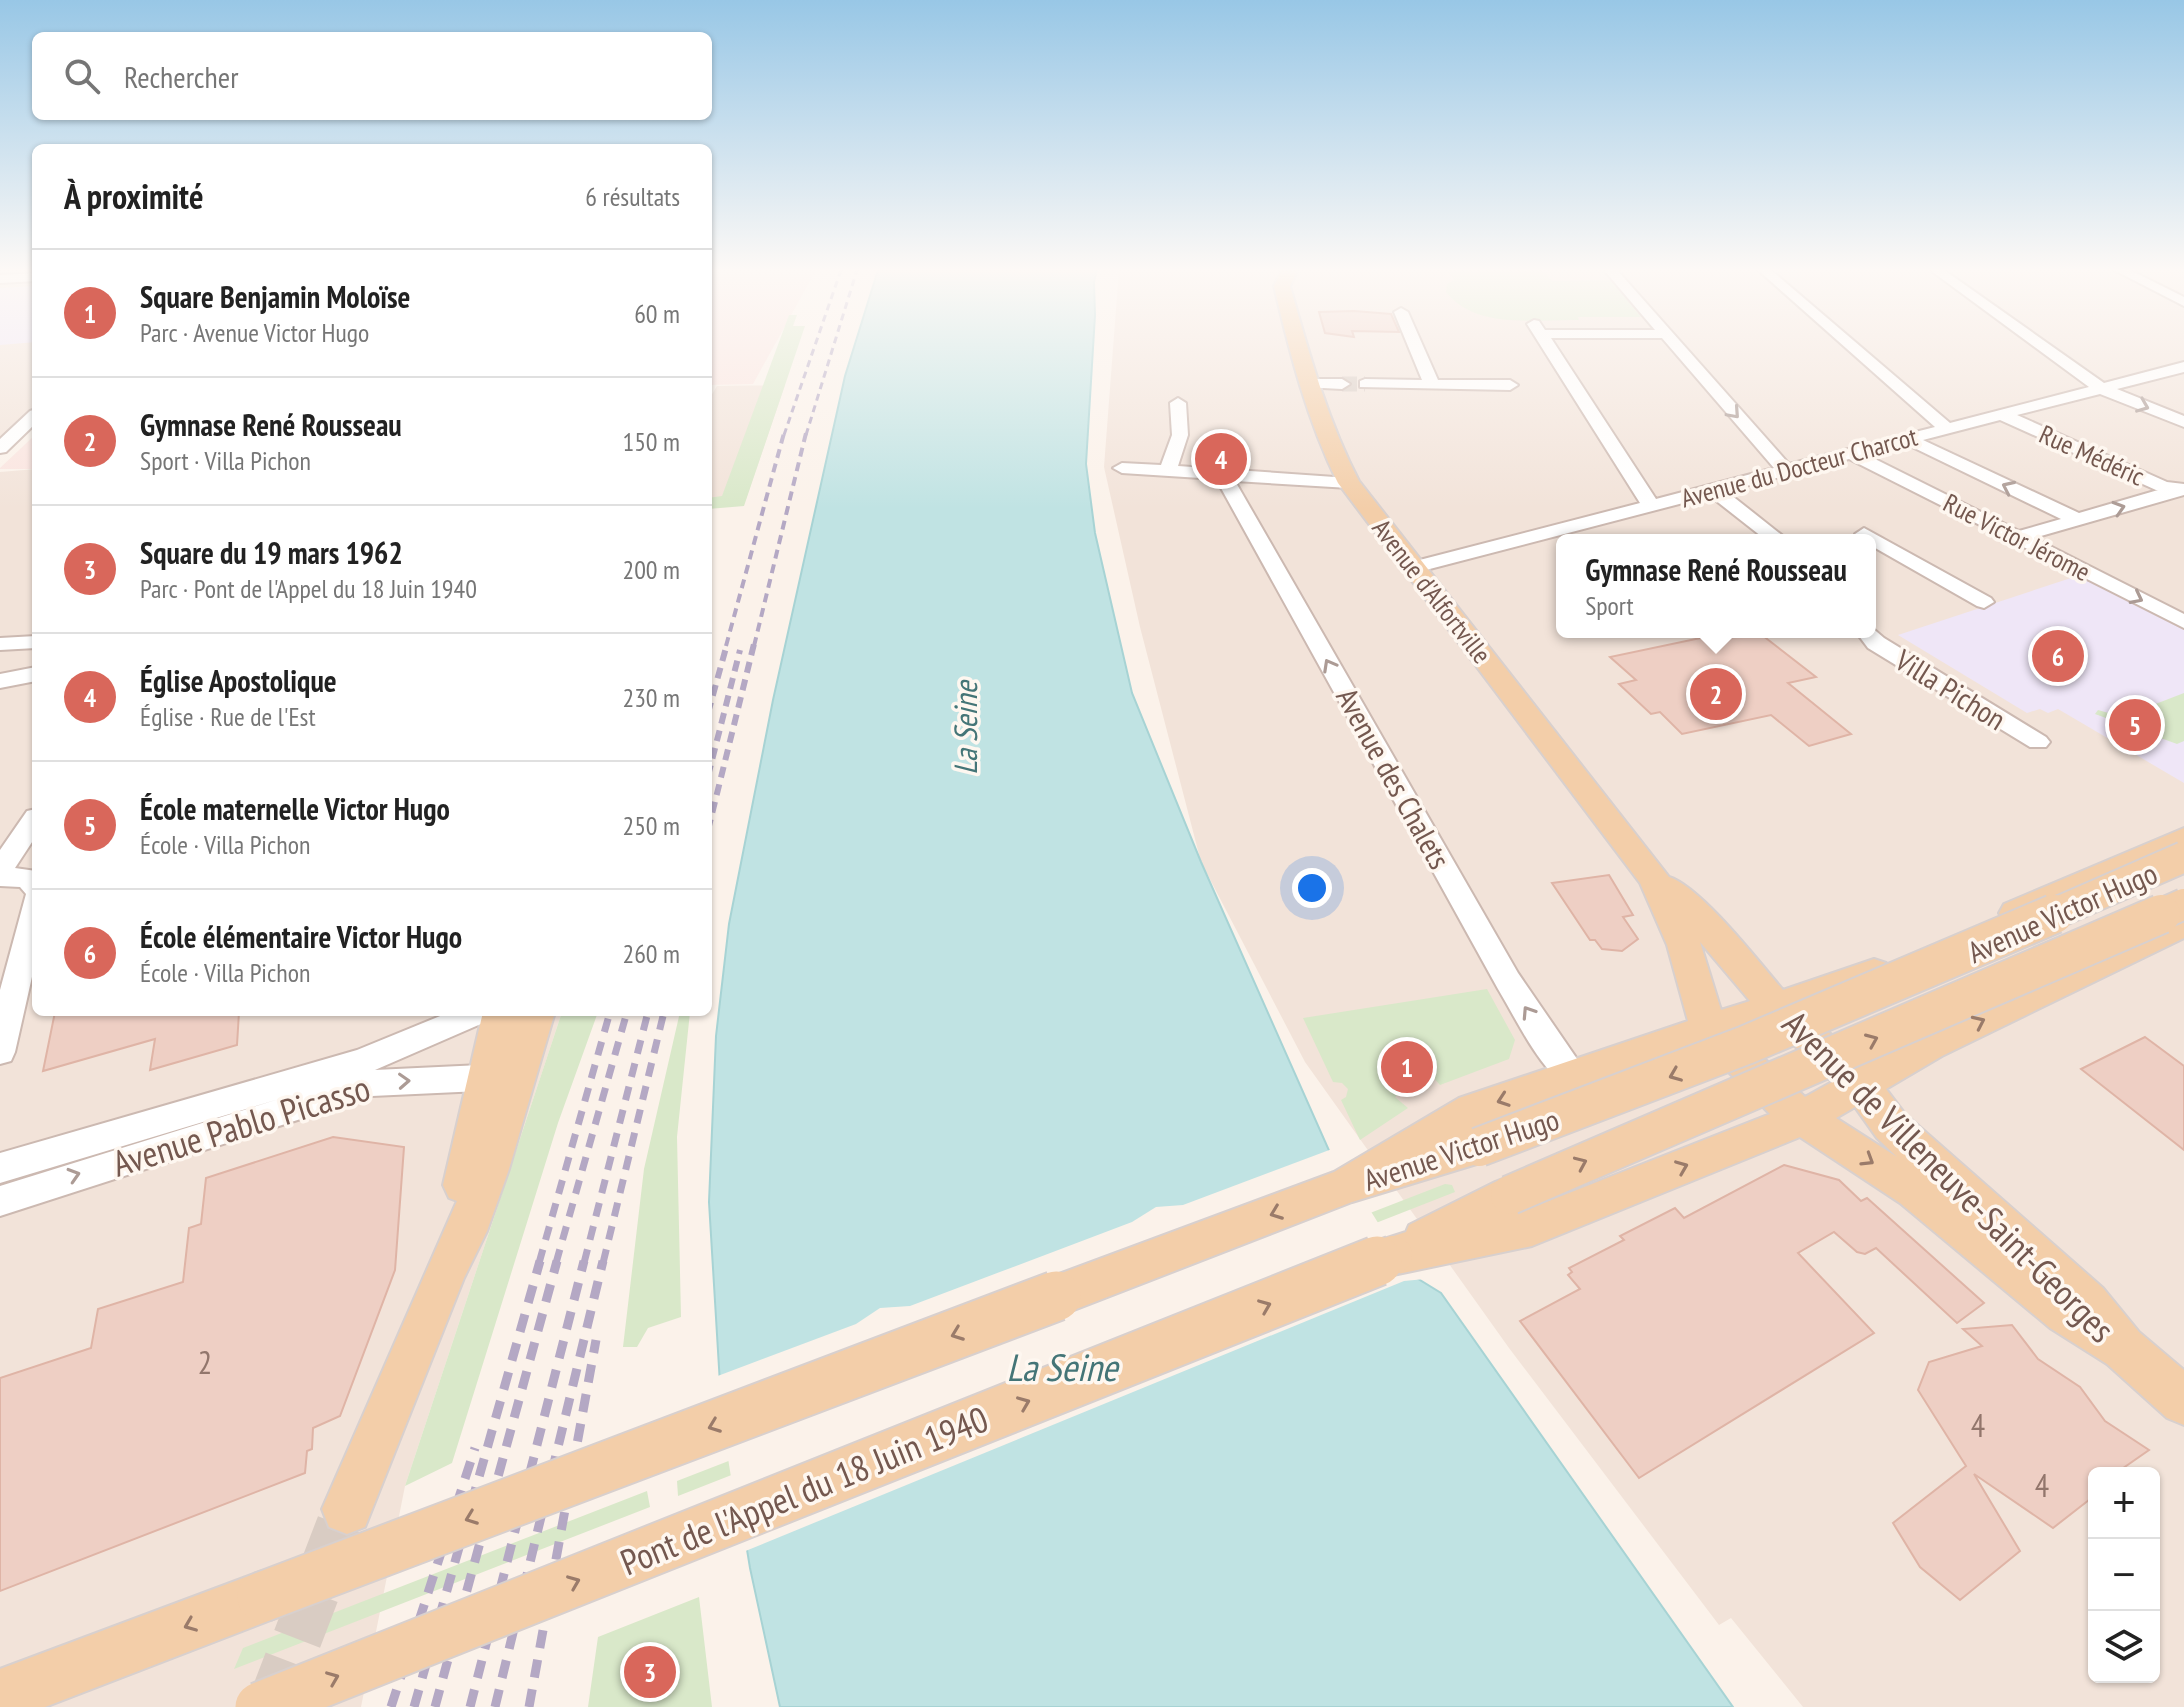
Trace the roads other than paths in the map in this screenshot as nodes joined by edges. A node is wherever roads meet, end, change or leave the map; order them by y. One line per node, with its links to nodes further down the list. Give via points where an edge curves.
1 (1299, 350): 8 (main road, Avenue d'Alfortville)
2 (1417, 350): 11 (street)
3 (1550, 350): 29 (street)
4 (1679, 350): 23 (street, one-way to 23)
5 (1856, 350): 18 (street)
6 (2047, 350): 13 (street)
7 (2184, 367): 13 (street, Avenue du Docteur Charcot)
8 (1308, 384): 9 (street); 26 (main road, Avenue d'Alfortville)
9 (1342, 384)
10 (1365, 384): 11 (street)
11 (1432, 385): 12 (street)
12 (1510, 385)
13 (2102, 389): 15 (street, Avenue du Docteur Charcot); 17 (street, one-way to 17)
14 (1178, 403): 24 (street, via 1180,435)
15 (2001, 414): 18 (street, Avenue du Docteur Charcot); 28 (street, Rue Médéric, via 2162,486)
16 (32, 418): 20 (street)
17 (2184, 422)
18 (1947, 429): 19 (street, Avenue du Docteur Charcot)
19 (1906, 438): 21 (street, Avenue du Docteur Charcot); 30 (street, one-way to 19)
20 (0, 448)
21 (1850, 453): 23 (street, Avenue du Docteur Charcot); 34 (street, Rue Victor Jérome)
22 (1122, 468): 24 (street)
23 (1785, 470): 27 (street, Avenue du Docteur Charcot)
24 (1167, 472): 25 (street)
25 (1223, 476): 26 (street); 61 (street, Avenue des Chalets, one-way to 25, via 1508,981)
26 (1349, 483): 36 (main road, Avenue d'Alfortville)
27 (1712, 489): 29 (street, Avenue du Docteur Charcot); 32 (street)
28 (2183, 490): 30 (street, one-way to 28)
29 (1651, 505): 36 (street, Avenue du Docteur Charcot)
30 (2078, 520): 34 (street)
31 (1886, 527): 33 (street)
32 (1770, 534)
33 (1864, 534)
34 (2018, 537): 38 (street, Rue Victor Jérome, one-way to 38)
35 (1876, 541): 37 (street)
36 (1415, 567): 50 (main road, Avenue d'Alfortville)
37 (1984, 602)
38 (2184, 622)
39 (1872, 638): 44 (street, Villa Pichon)
40 (32, 642): 41 (street)
41 (0, 644)
42 (32, 675): 43 (street)
43 (0, 681)
44 (2038, 742)
45 (32, 823): 48 (street)
46 (2184, 839): 55 (main road, Avenue Victor Hugo, via 1940,947)
47 (2184, 857): 66 (main road, Avenue Victor Hugo, one-way to 66, bridge, via 1861,1000 1643,1088 1479,1147)
48 (0, 870)
49 (0, 877): 51 (street)
50 (1654, 879): 55 (main road, Avenue d'Alfortville, via 1691,909); 59 (main road, Avenue d'Alfortville, via 1684,945)
51 (32, 885)
52 (32, 896): 60 (street)
53 (2184, 904): 68 (main road, Avenue Victor Hugo, one-way to 53, bridge, via 1644,1135)
54 (2184, 923): 63 (main road, Avenue Victor Hugo, one-way to 54, via 1929,1045)
55 (1775, 1005): 59 (main road, Avenue Victor Hugo); 63 (main road, Avenue de Villeneuve-Saint-Georges)
56 (471, 1016): 65 (street, Avenue Pablo Picasso, via 364,1061)
57 (501, 1016): 62 (main road)
58 (535, 1016): 62 (main road)
59 (1708, 1027): 61 (main road, Avenue Victor Hugo); 64 (main road, Avenue d'Alfortville)
60 (0, 1052)
61 (1573, 1075): 66 (main road, Avenue Victor Hugo, one-way to 66, via 1457,1118)
62 (503, 1077): 67 (street, Avenue Pablo Picasso, one-way to 62, via 372,1083); 71 (main road, via 480,1193)
63 (1860, 1084): 64 (main road, Avenue Victor Hugo); 69 (main road, Avenue de Villeneuve-Saint-Georges, via 1891,1126 2087,1303)
64 (1803, 1118): 68 (main road, Avenue Victor Hugo, one-way to 64, via 1532,1227); 69 (main road, Avenue de Villeneuve-Saint-Georges, one-way to 69, via 1915,1190 2066,1313)
65 (0, 1168)
66 (1349, 1185): 72 (main road, one-way to 72, bridge)
67 (0, 1201)
68 (1393, 1255): 73 (main road, Pont de l'Appel du 18 Juin 1940, one-way to 68, bridge)
69 (2123, 1348): 70 (main road, Avenue de Villeneuve-Saint-Georges)
70 (2184, 1401)
71 (347, 1509)
72 (0, 1697)
73 (260, 1707)

